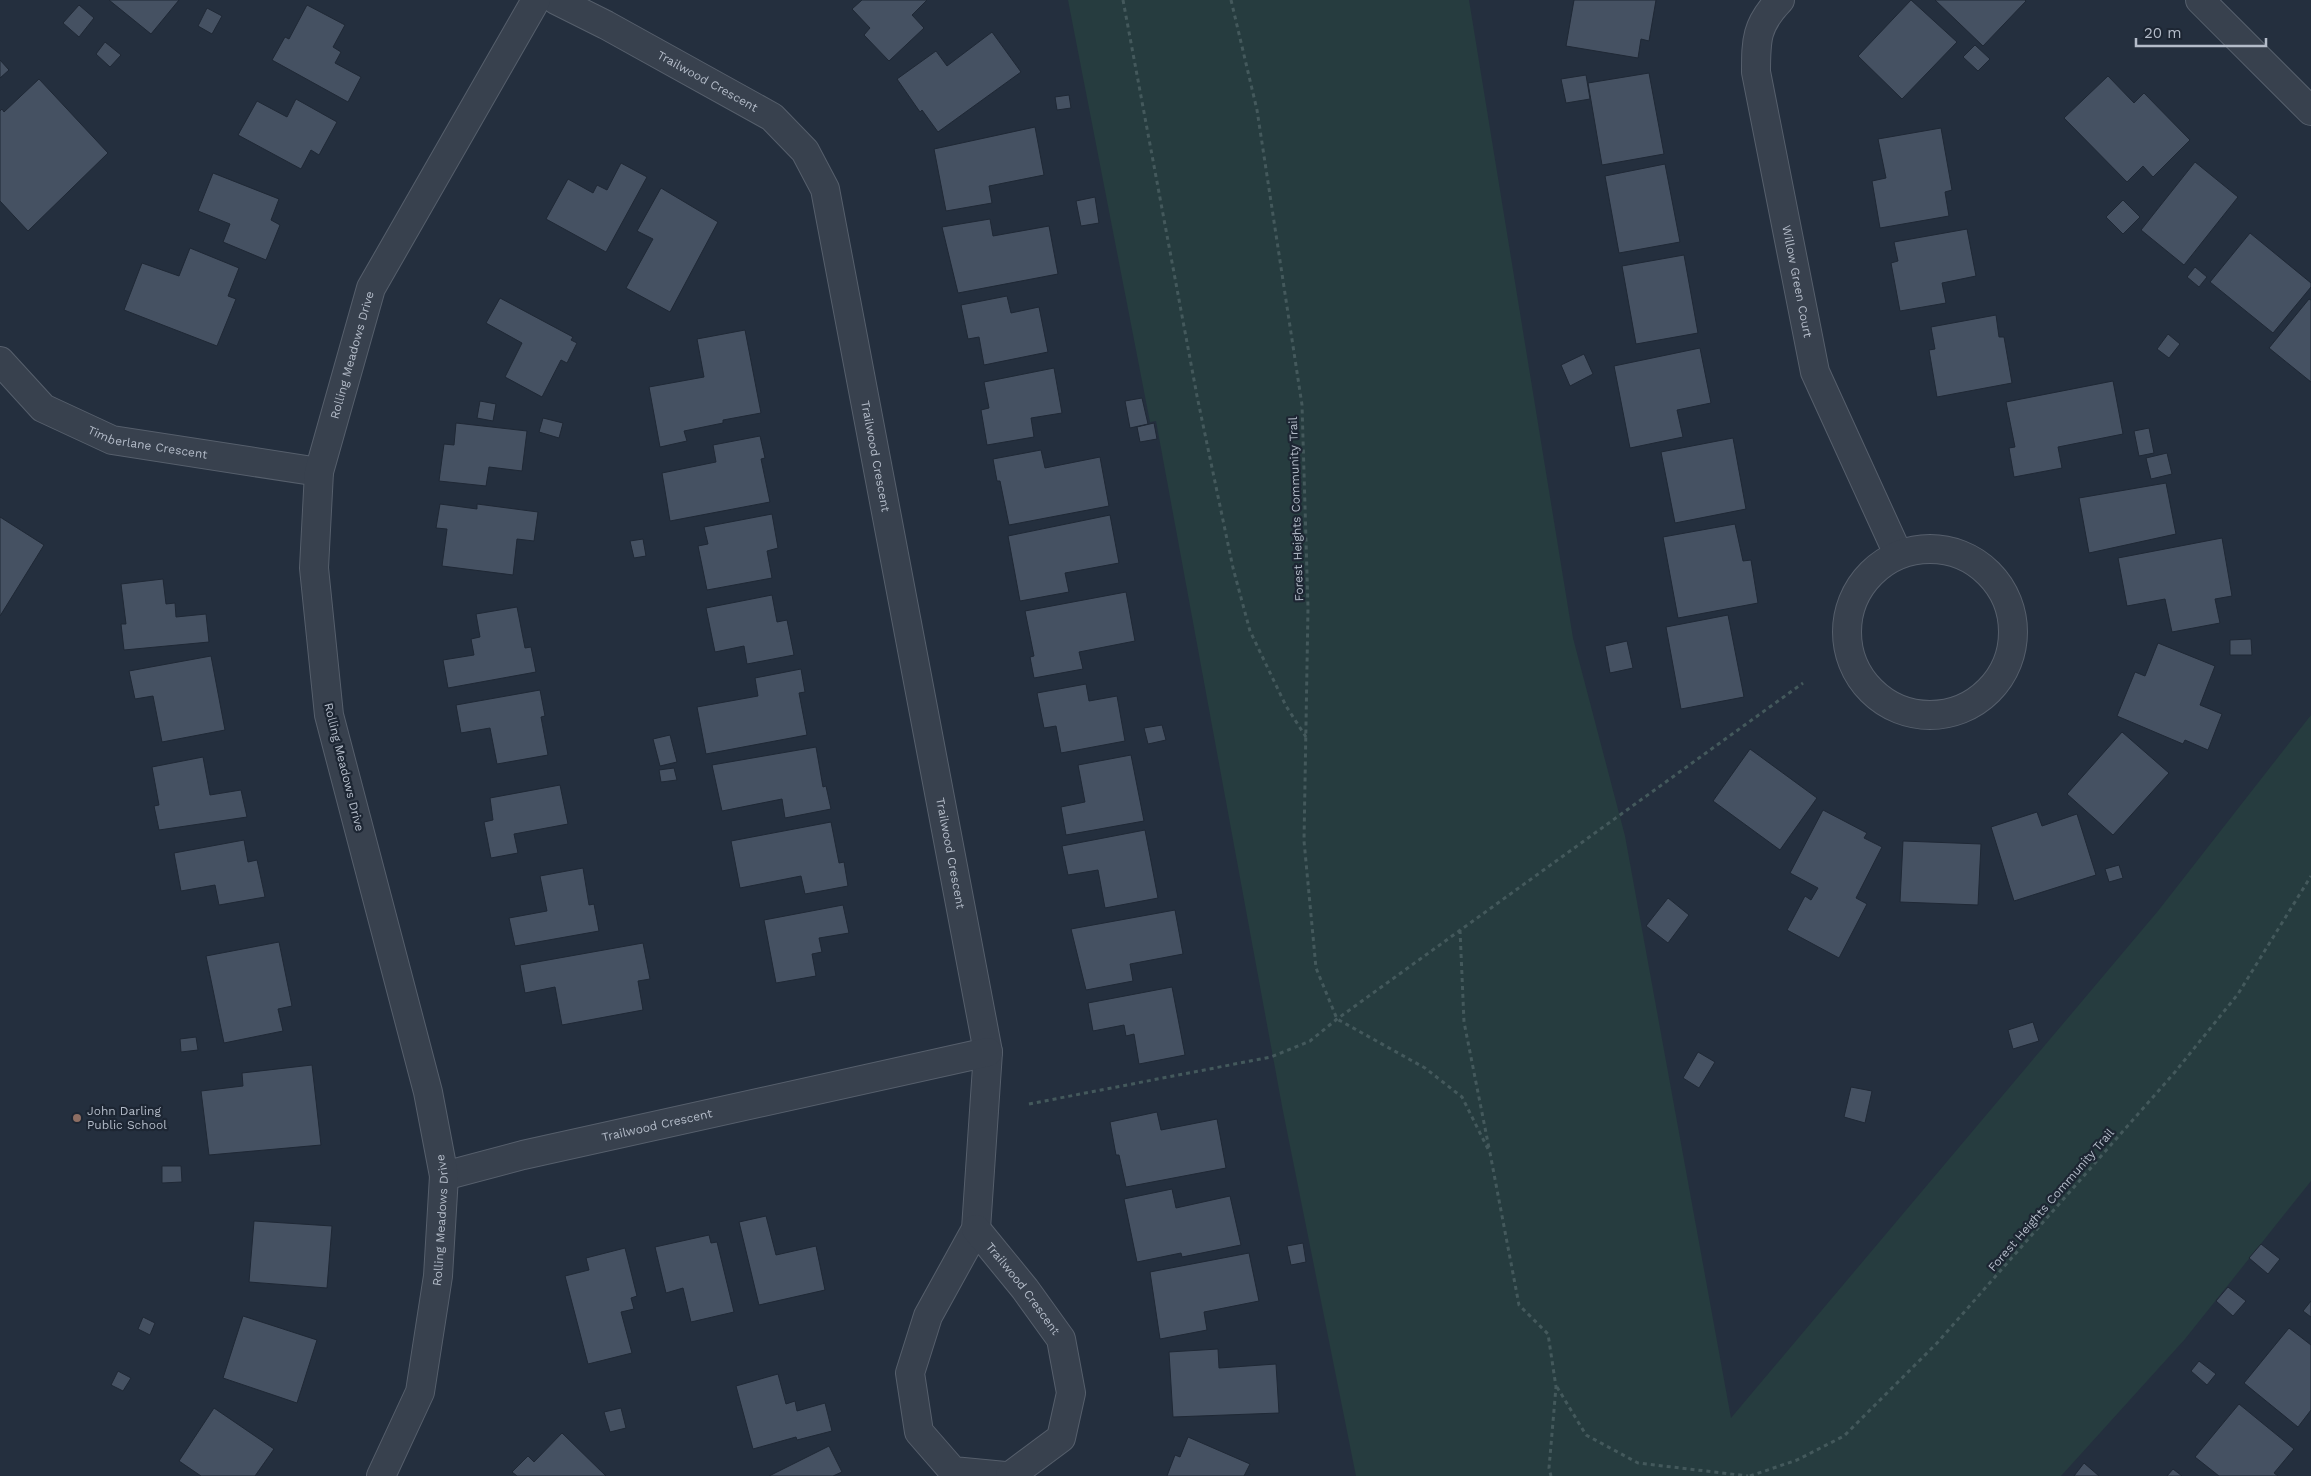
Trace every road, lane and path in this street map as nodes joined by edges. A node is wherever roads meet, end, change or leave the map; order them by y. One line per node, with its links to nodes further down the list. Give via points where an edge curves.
1 (536, 0): 9 (street, Rolling Meadows Drive, via 371,288)
2 (556, 0): 16 (street, Trailwood Crescent, via 606,24 772,117 805,151 825,189)
3 (1123, 0): 12 (path, via 1233,568 1250,631 1286,706)
4 (1231, 0): 12 (path, Forest Heights Community Trail, via 1257,110 1302,405 1308,608)
5 (1780, 0): 10 (street, Willow Green Court, via 1771,9 1756,38 1756,72 1815,372)
6 (2200, 0): 7 (street)
7 (2311, 111)
8 (0, 362): 9 (street, Timberlane Crescent, via 43,408 112,440)
9 (319, 472): 19 (street, Rolling Meadows Drive, via 314,568 329,715 428,1092)
10 (1898, 554): 10 (street, via 1868,575 1849,610 1847,640 1851,659 1865,685 1882,700 1915,714 1944,715 1961,710 1986,695 2001,677 2012,648 2012,613 2000,585 1990,573 1955,552 1926,548)
11 (1803, 683): 14 (path)
12 (1306, 737): 15 (path, Forest Heights Community Trail, via 1304,841 1316,968)
13 (2311, 876): 26 (path, Forest Heights Community Trail, via 2238,994 2181,1065 1937,1343 1844,1436 1798,1460)
14 (1460, 930): 15 (path); 18 (path, via 1464,1022)
15 (1337, 1019): 17 (path, via 1310,1041 1271,1057); 18 (path, via 1425,1068 1462,1097)
16 (988, 1052): 19 (street, Trailwood Crescent, via 533,1153); 20 (street, Trailwood Crescent)
17 (1029, 1104)
18 (1490, 1153): 21 (path, via 1519,1305 1548,1334)
19 (444, 1176): 22 (street, Rolling Meadows Drive, via 438,1276 420,1392)
20 (976, 1229): 23 (street, Trailwood Crescent, via 928,1316 910,1373 919,1432 952,1471); 24 (street, Trailwood Crescent, via 1061,1339 1071,1393 1061,1438)
21 (1556, 1387): 25 (path); 26 (path, via 1586,1435 1638,1463)
22 (381, 1476)
23 (1005, 1476)
24 (1010, 1476)
25 (1551, 1476)
26 (1746, 1476)

